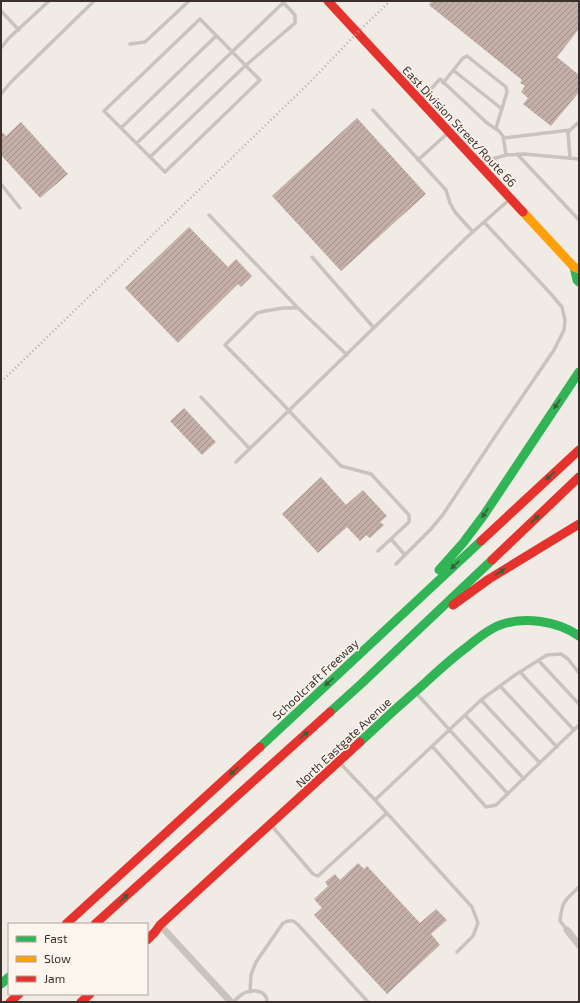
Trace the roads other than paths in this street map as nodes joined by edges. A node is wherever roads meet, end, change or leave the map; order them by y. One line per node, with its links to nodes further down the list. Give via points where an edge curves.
1 (49, 1): 7 (lane)
2 (94, 1): 15 (lane)
3 (189, 1): 9 (lane, via 145,42)
4 (283, 1): 11 (lane); 12 (lane, via 295,15 295,23)
5 (328, 1): 16 (main road, East Division Street/Route 66)
6 (1, 11): 7 (lane)
7 (19, 30): 10 (lane)
8 (216, 36): 11 (lane); 20 (lane); 20 (lane, via 200,19 104,111)
9 (130, 44)
10 (1, 48)
11 (232, 52): 12 (lane); 25 (lane)
12 (246, 66): 28 (lane); 28 (lane, via 260,80 165,172)
13 (453, 70): 14 (lane); 17 (lane); 17 (lane, via 467,56 506,87)
14 (443, 82): 16 (lane, via 440,79); 21 (lane, via 487,123)
15 (1, 94)
16 (420, 101): 23 (main road, East Division Street/Route 66)
17 (502, 109): 21 (lane)
18 (373, 110): 31 (lane)
19 (579, 122): 22 (lane)
20 (121, 128): 25 (lane)
21 (496, 128): 24 (lane)
22 (570, 130): 24 (lane); 29 (lane)
23 (448, 132): 31 (lane); 32 (main road, East Division Street/Route 66)
24 (504, 138): 27 (lane)
25 (137, 143): 28 (lane)
26 (517, 154): 27 (lane); 29 (lane); 37 (lane)
27 (506, 155): 32 (lane)
28 (150, 157)
29 (570, 158): 30 (lane)
30 (579, 159)
31 (418, 160): 39 (lane, via 446,190 455,212)
32 (478, 163): 34 (main road, East Division Street/Route 66)
33 (1, 184): 35 (lane)
34 (510, 198): 38 (lane); 41 (main road, East Division Street/Route 66)
35 (20, 208)
36 (209, 215): 43 (lane)
37 (579, 220)
38 (484, 222): 39 (lane); 56 (lane, via 562,307 564,330 554,350 442,516)
39 (473, 232): 44 (lane)
40 (312, 257): 44 (lane)
41 (577, 268): 42 (main road)
42 (579, 282)
43 (298, 308): 45 (lane); 48 (lane, via 257,313 225,345)
44 (374, 328): 45 (lane)
45 (347, 355): 48 (lane)
46 (579, 372): 60 (main road, one-way to 60, via 463,543)
47 (200, 397): 49 (lane)
48 (289, 411): 49 (lane); 54 (lane, via 341,466 371,474 409,515 409,522)
49 (250, 449): 51 (lane)
50 (579, 450): 60 (main road, Schoolcraft Freeway, one-way to 60)
51 (236, 462)
52 (579, 477): 63 (main road, one-way to 52)
53 (579, 524): 63 (main road, one-way to 53, via 472,591)
54 (391, 539): 55 (lane); 56 (lane)
55 (378, 551)
56 (405, 555): 57 (lane)
57 (396, 564)
58 (579, 636): 65 (main road, North Eastgate Avenue, via 550,623 529,620 499,625 466,648)
59 (538, 660): 61 (lane); 62 (lane, via 547,655 561,654 568,658); 67 (lane)
60 (345, 668): 82 (main road, Schoolcraft Freeway, one-way to 82)
61 (520, 672): 64 (lane); 71 (lane)
62 (579, 673)
63 (361, 684): 83 (main road, one-way to 63)
64 (500, 686): 66 (lane); 73 (lane)
65 (415, 692): 70 (lane); 74 (main road, North Eastgate Avenue)
66 (481, 700): 68 (lane); 75 (lane)
67 (579, 704)
68 (465, 715): 70 (lane); 76 (lane)
69 (579, 725): 71 (lane)
70 (450, 730): 72 (lane); 77 (lane)
71 (574, 730): 73 (lane)
72 (432, 746): 77 (lane, via 486,807 496,805); 78 (lane)
73 (557, 747): 75 (lane)
74 (339, 762): 78 (lane); 80 (main road, North Eastgate Avenue)
75 (540, 763): 76 (lane)
76 (524, 779): 77 (lane)
77 (508, 794)
78 (375, 800): 79 (lane)
79 (387, 813): 80 (lane, via 318,876 313,874); 88 (lane, via 472,907 478,923 473,936)
80 (270, 825): 84 (main road, North Eastgate Avenue)
81 (579, 887): 85 (lane, via 561,909 560,921)
82 (67, 923)
83 (96, 923)
84 (160, 925): 86 (main road, North Eastgate Avenue); 94 (street)
85 (567, 930): 87 (street)
86 (148, 939)
87 (579, 944)
88 (457, 952)
89 (250, 992): 94 (lane, via 244,993); 95 (lane, via 260,990); 96 (lane, via 251,974 256,962 283,923 289,920 294,921 303,930)
90 (18, 995): 92 (main road)
91 (89, 995): 93 (main road)
92 (10, 1002)
93 (81, 1002)
94 (232, 1002)
95 (267, 1002)
96 (368, 1002)

